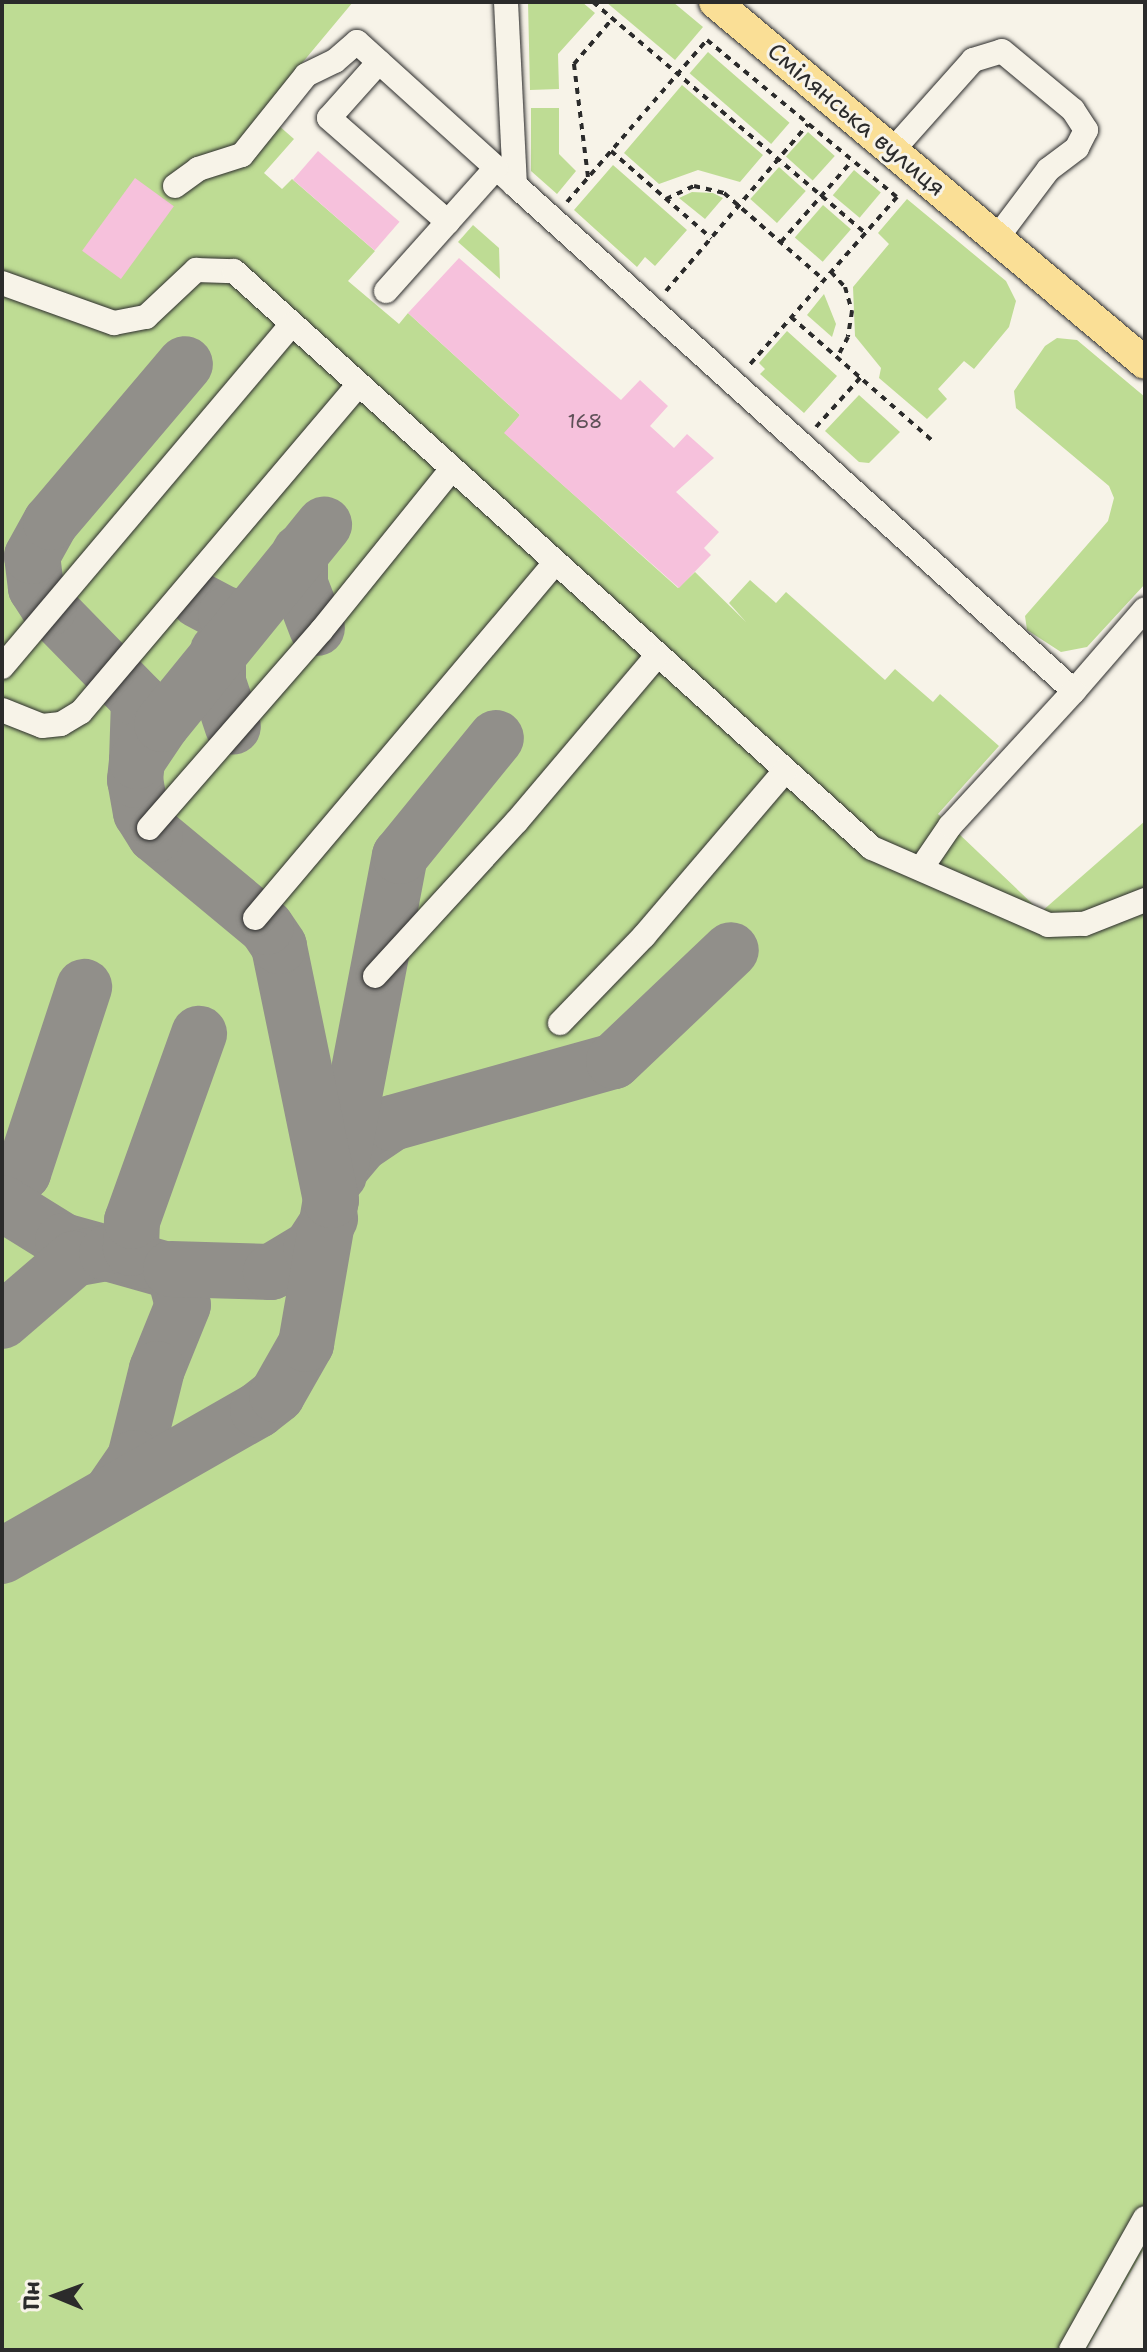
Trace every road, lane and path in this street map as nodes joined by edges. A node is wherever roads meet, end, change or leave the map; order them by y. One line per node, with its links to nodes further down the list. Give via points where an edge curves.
1 (506, 2): 14 (lane)
2 (593, 2): 4 (path)
3 (715, 2): 9 (main road, Смілянська вулиця)
4 (613, 19): 6 (path); 13 (path, via 574,64)
5 (379, 62): 12 (lane); 15 (lane, via 357,42 335,61 306,75 242,155 198,169); 20 (lane, via 329,118)
6 (678, 73): 7 (path, via 707,40); 8 (path); 10 (path)
7 (808, 124): 10 (path); 11 (path)
8 (611, 151): 13 (path); 17 (path)
9 (892, 151): 23 (main road, Смілянська вулиця); 23 (lane, via 973,60 1002,51 1073,110 1086,130 1077,148 1048,170)
10 (778, 158): 16 (path); 18 (path)
11 (852, 161): 16 (path); 21 (path, via 897,197)
12 (496, 168): 14 (lane); 20 (lane)
13 (588, 177): 19 (path)
14 (515, 185): 19 (lane)
15 (175, 186)
16 (822, 197): 21 (path); 24 (path)
17 (666, 199): 18 (path, via 684,188 706,187 724,193); 22 (path)
18 (738, 206): 22 (path); 24 (path)
19 (553, 219): 29 (lane)
20 (448, 222): 28 (lane)
21 (865, 233): 25 (path)
22 (711, 238): 29 (path)
23 (996, 239): 33 (main road, Смілянська вулиця)
24 (781, 242): 26 (path)
25 (831, 272): 26 (path); 32 (path, via 845,287 852,311)
26 (824, 279): 30 (path)
27 (2, 283): 31 (lane, via 114,323 146,317 186,276 221,267 234,271)
28 (386, 291)
29 (652, 308): 35 (lane)
30 (791, 317): 32 (path); 35 (path)
31 (291, 325): 36 (lane); 43 (lane)
32 (838, 356): 34 (path)
33 (1145, 363)
34 (861, 377): 37 (path); 38 (path)
35 (734, 383): 38 (lane)
36 (357, 387): 39 (lane); 45 (lane, via 81,712 61,724 42,726)
37 (935, 443)
38 (802, 444): 44 (lane)
39 (450, 471): 40 (lane); 47 (lane, via 321,631)
40 (554, 564): 42 (lane); 50 (lane)
41 (1145, 609): 44 (lane)
42 (657, 656): 46 (lane); 51 (lane, via 517,821)
43 (2, 667)
44 (1074, 691): 48 (lane, via 950,826)
45 (2, 710)
46 (785, 771): 48 (lane, via 872,848); 52 (lane, via 644,936)
47 (149, 828)
48 (922, 867): 49 (lane, via 1048,925 1084,924)
49 (1145, 900)
50 (255, 918)
51 (375, 976)
52 (560, 1023)
53 (1145, 2218): 54 (lane)
54 (1071, 2350)

